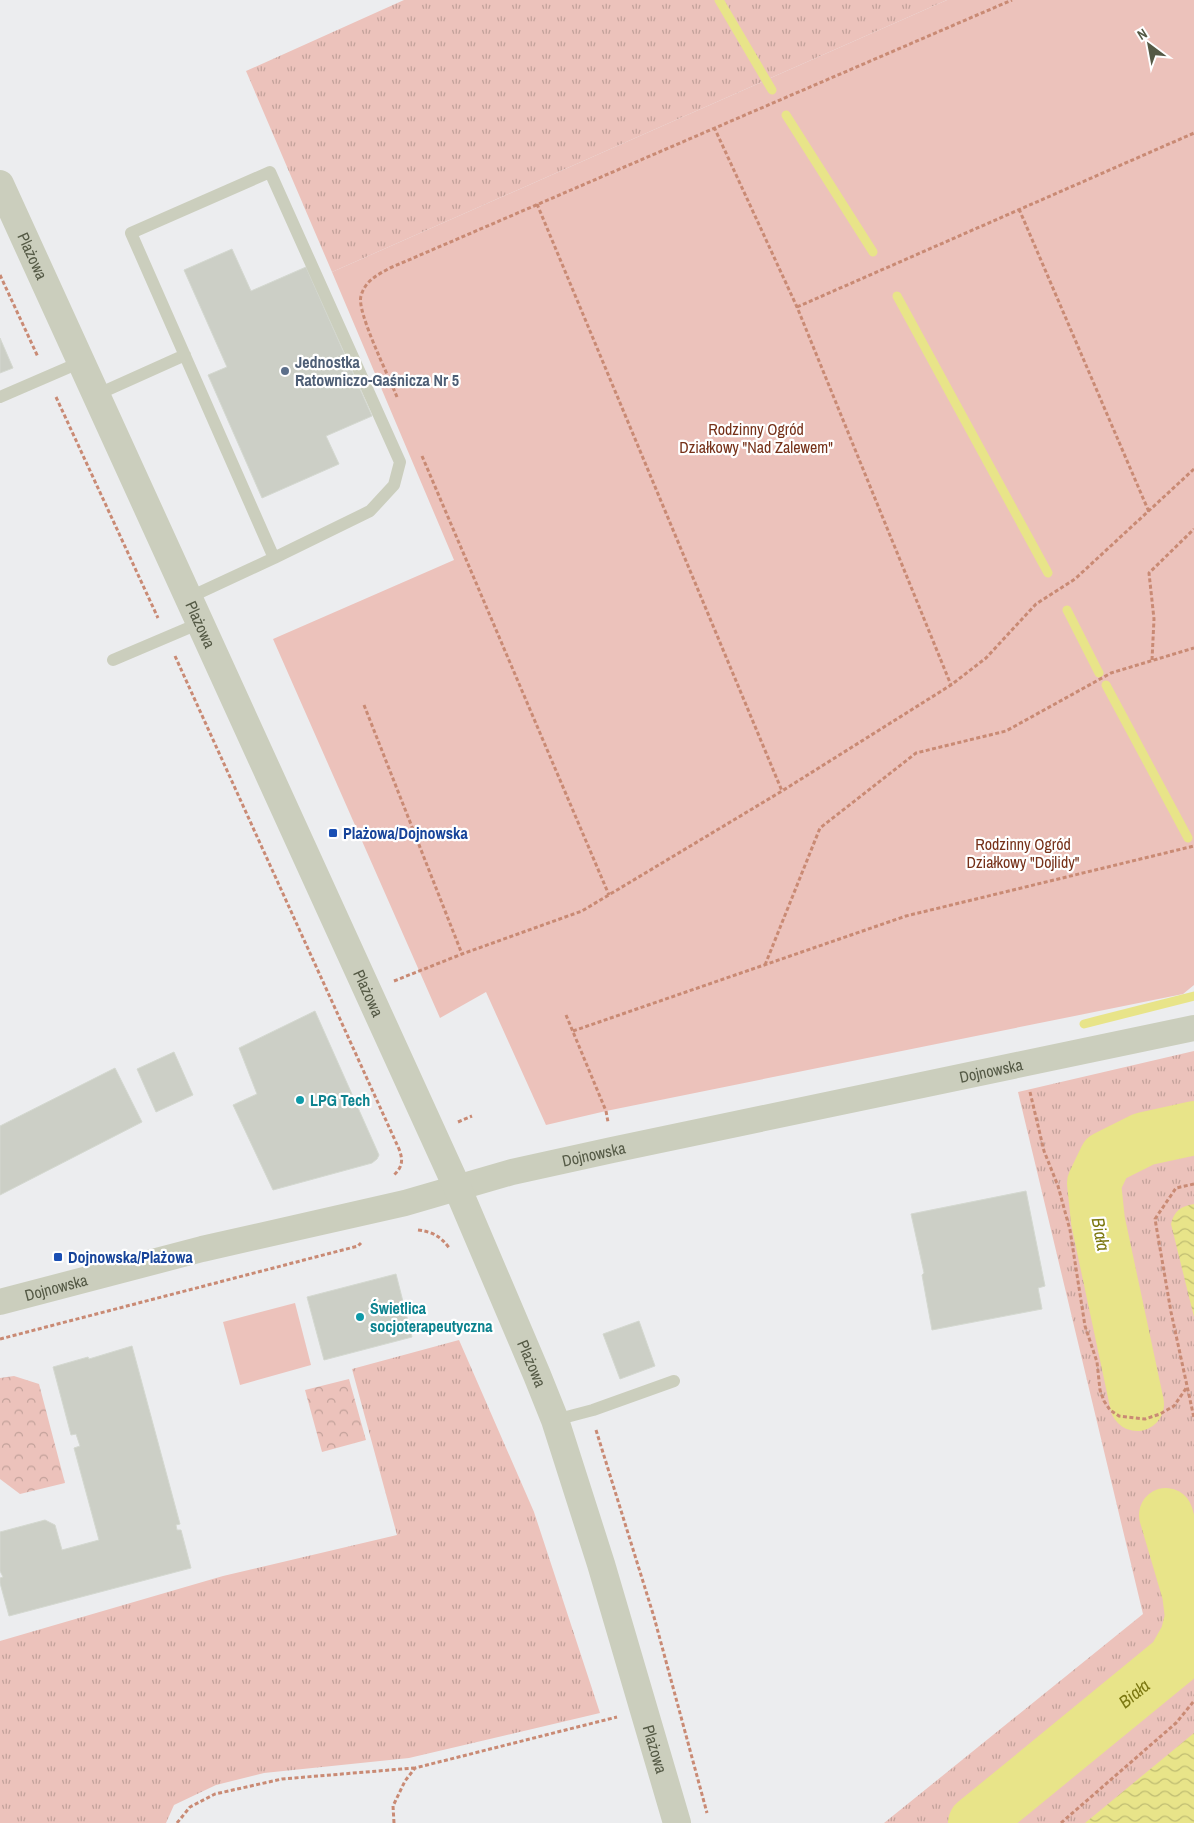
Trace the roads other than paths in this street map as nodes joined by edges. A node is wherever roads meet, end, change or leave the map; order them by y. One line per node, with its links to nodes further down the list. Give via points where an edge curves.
1 (0, 184): 3 (street, Plażowa)
2 (185, 356): 4 (lane); 6 (lane); 6 (lane, via 131,233 270,172 400,462 394,485 370,511)
3 (81, 362): 4 (street, Plażowa); 5 (lane)
4 (96, 395): 7 (street, Plażowa)
5 (0, 397)
6 (274, 558): 7 (lane)
7 (188, 598): 8 (street, Plażowa)
8 (200, 623): 9 (lane); 11 (street, Plażowa)
9 (113, 660)
10 (1194, 1028): 11 (street, Dojnowska, via 612,1150)
11 (457, 1187): 12 (street, Dojnowska, via 404,1203 202,1249); 14 (street, Plażowa)
12 (0, 1302)
13 (674, 1381): 14 (lane)
14 (555, 1420): 15 (street, Plażowa)
15 (677, 1823)

